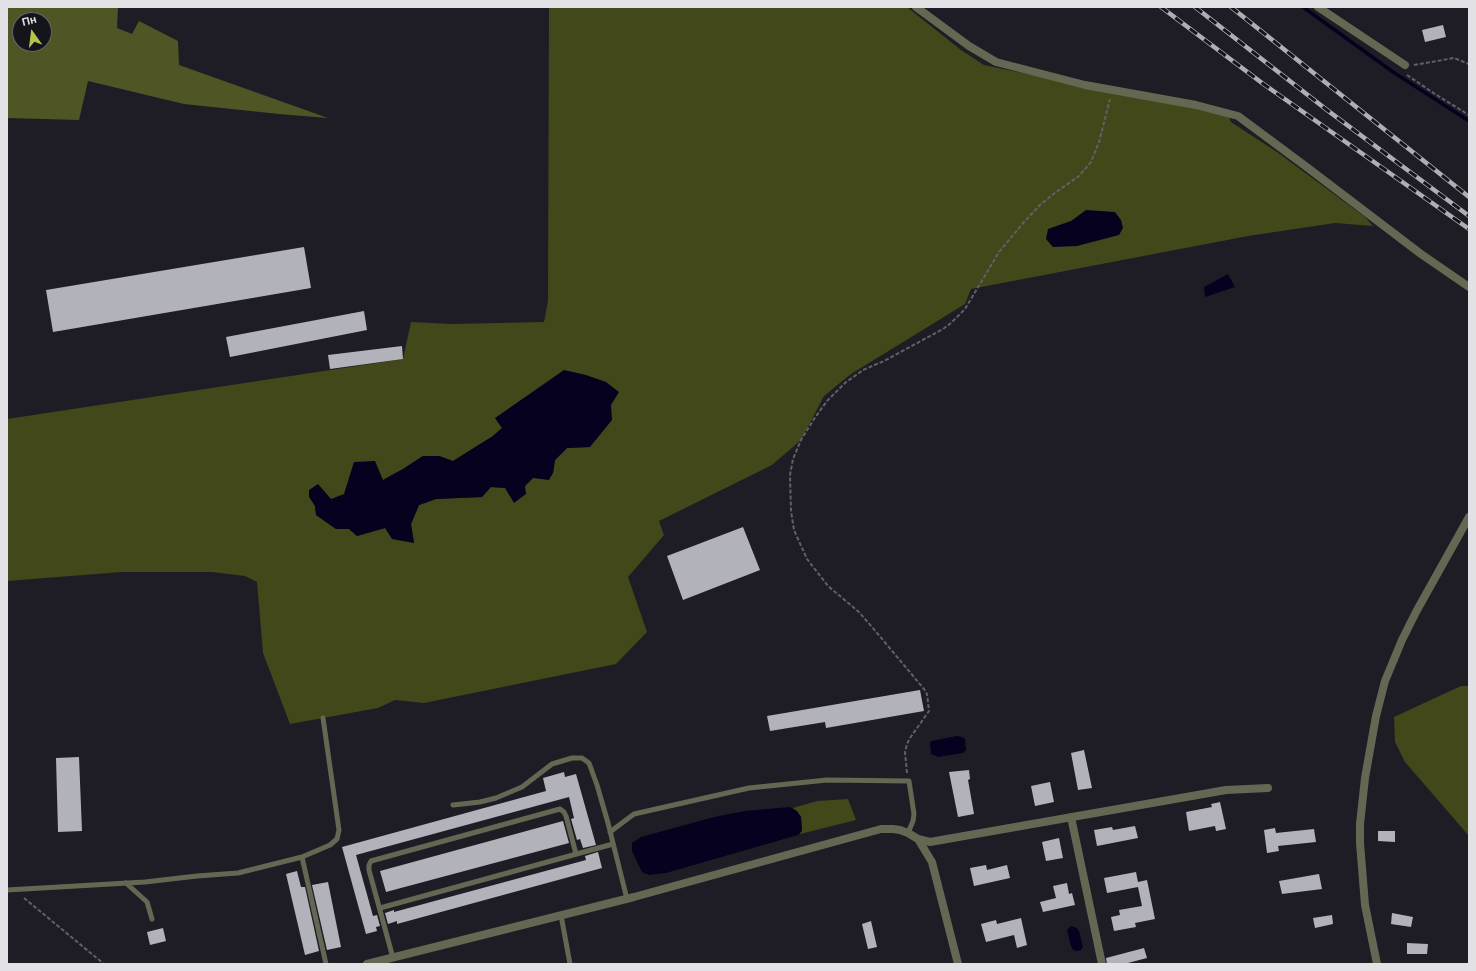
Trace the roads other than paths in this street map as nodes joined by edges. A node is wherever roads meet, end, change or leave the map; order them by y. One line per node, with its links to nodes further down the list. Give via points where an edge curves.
1 (916, 7): 4 (street, via 969,46 996,62 1085,85 1196,105 1238,116)
2 (1318, 7): 3 (street)
3 (1405, 65)
4 (1469, 287)
5 (1469, 517): 28 (street, via 1402,640 1385,681 1376,716 1365,778 1360,843 1363,886)
6 (323, 718): 15 (lane, via 339,835 334,843)
7 (1268, 788): 9 (street, via 1226,790)
8 (453, 805): 10 (lane, via 480,802 506,794 522,787 552,764 582,758 591,770)
9 (1071, 817): 12 (street, via 945,840 930,842); 27 (street)
10 (610, 832): 11 (lane, via 634,814 749,788 827,780 909,781 914,821); 13 (lane)
11 (908, 833): 12 (street); 18 (street, via 893,828 881,829)
12 (918, 839): 26 (street, via 932,862)
13 (613, 844): 14 (lane); 18 (lane)
14 (576, 854): 19 (lane); 19 (lane, via 566,816 560,809 472,832 371,861 369,870)
15 (302, 857): 16 (lane, via 238,873); 23 (lane)
16 (126, 882): 17 (lane); 21 (lane, via 147,902)
17 (7, 890)
18 (627, 899): 20 (street)
19 (380, 908): 22 (lane)
20 (561, 915): 22 (street); 25 (lane)
21 (152, 919)
22 (393, 958): 24 (street)
23 (326, 964)
24 (367, 964)
25 (570, 964)
26 (958, 964)
27 (1102, 964)
28 (1377, 964)

